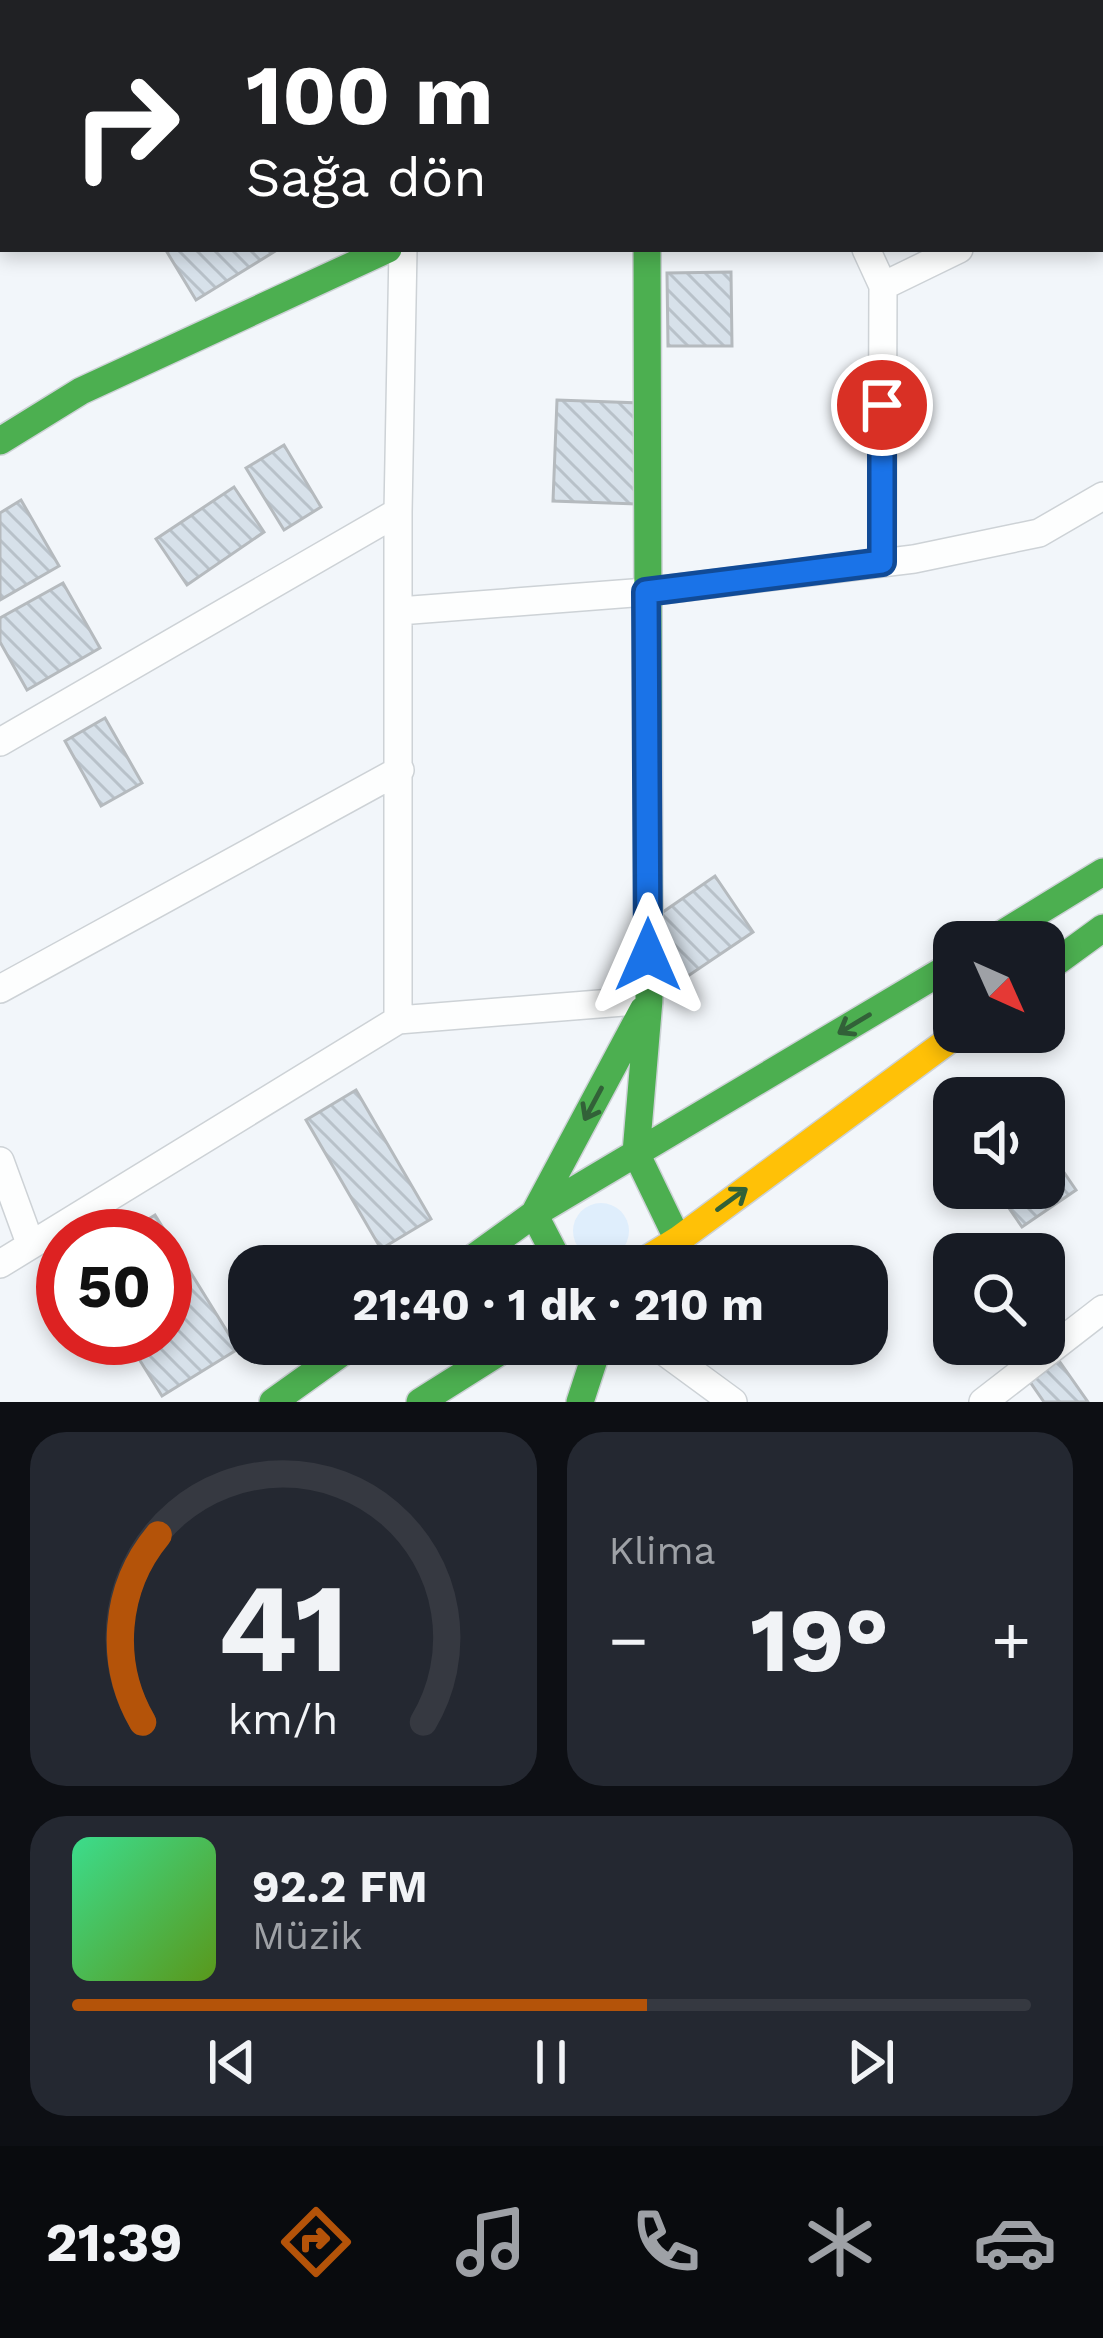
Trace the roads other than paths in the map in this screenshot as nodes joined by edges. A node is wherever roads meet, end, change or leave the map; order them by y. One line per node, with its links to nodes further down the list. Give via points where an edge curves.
1 (382, 252): 7 (main road)
2 (403, 252): 9 (street)
3 (647, 252): 11 (main road)
4 (867, 252): 6 (street)
5 (953, 252): 6 (street)
6 (883, 286): 10 (street)
7 (1, 433)
8 (1103, 496): 10 (street, via 1039,533)
9 (398, 512): 12 (street); 13 (street)
10 (882, 562): 11 (street)
11 (646, 592): 12 (street); 21 (main road)
12 (399, 611): 14 (street)
13 (0, 742)
14 (400, 770): 20 (street); 22 (street)
15 (1103, 872): 16 (main road)
16 (1023, 921)
17 (1103, 928): 18 (main road)
18 (1065, 955)
19 (933, 976): 24 (main road, one-way to 24)
20 (0, 989)
21 (649, 1000): 22 (street); 24 (main road); 26 (main road, one-way to 26)
22 (398, 1020): 28 (street)
23 (933, 1052): 27 (main road, one-way to 23)
24 (636, 1153): 26 (main road); 27 (main road)
25 (0, 1161): 28 (street)
26 (534, 1214): 29 (main road); 30 (main road)
27 (678, 1240): 31 (main road); 32 (main road)
28 (30, 1243): 33 (street)
29 (491, 1245)
30 (550, 1245)
31 (670, 1245)
32 (673, 1245)
33 (0, 1264)
34 (1103, 1309): 46 (street)
35 (325, 1365): 41 (main road)
36 (479, 1365): 42 (main road)
37 (500, 1365): 43 (main road)
38 (578, 1365): 44 (main road)
39 (591, 1365): 44 (main road)
40 (683, 1365): 45 (street)
41 (273, 1402)
42 (420, 1402)
43 (453, 1402)
44 (578, 1402)
45 (733, 1402)
46 (983, 1402)

